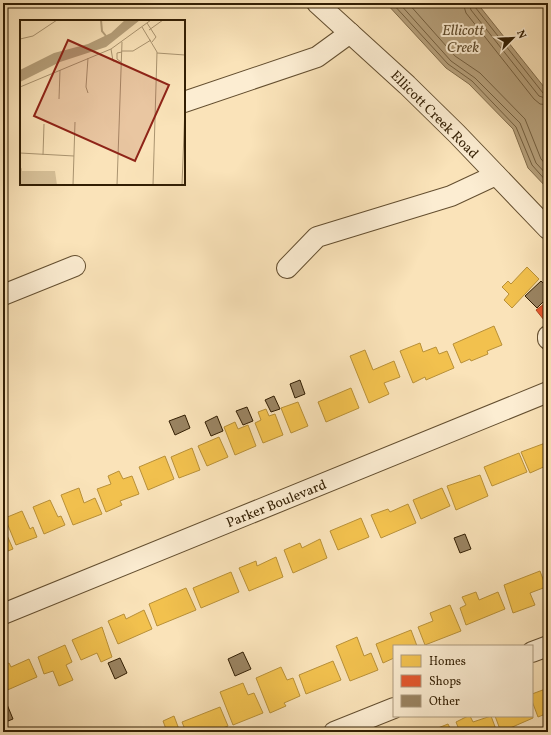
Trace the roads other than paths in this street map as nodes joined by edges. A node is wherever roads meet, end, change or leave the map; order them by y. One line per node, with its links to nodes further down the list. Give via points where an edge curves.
1 (317, 3): 2 (street, Ellicott Creek Road)
2 (350, 33): 3 (street, via 317,57); 4 (street, Ellicott Creek Road, via 407,85)
3 (185, 102)
4 (496, 175): 5 (street, Ellicott Creek Road); 7 (street, via 451,196 317,237)
5 (548, 229)
6 (75, 266): 8 (street)
7 (287, 268)
8 (3, 295)
9 (548, 392): 10 (street, Parker Boulevard)
10 (3, 614)
11 (548, 646): 12 (street)
12 (533, 652)
13 (393, 708): 14 (street)
14 (334, 732)

